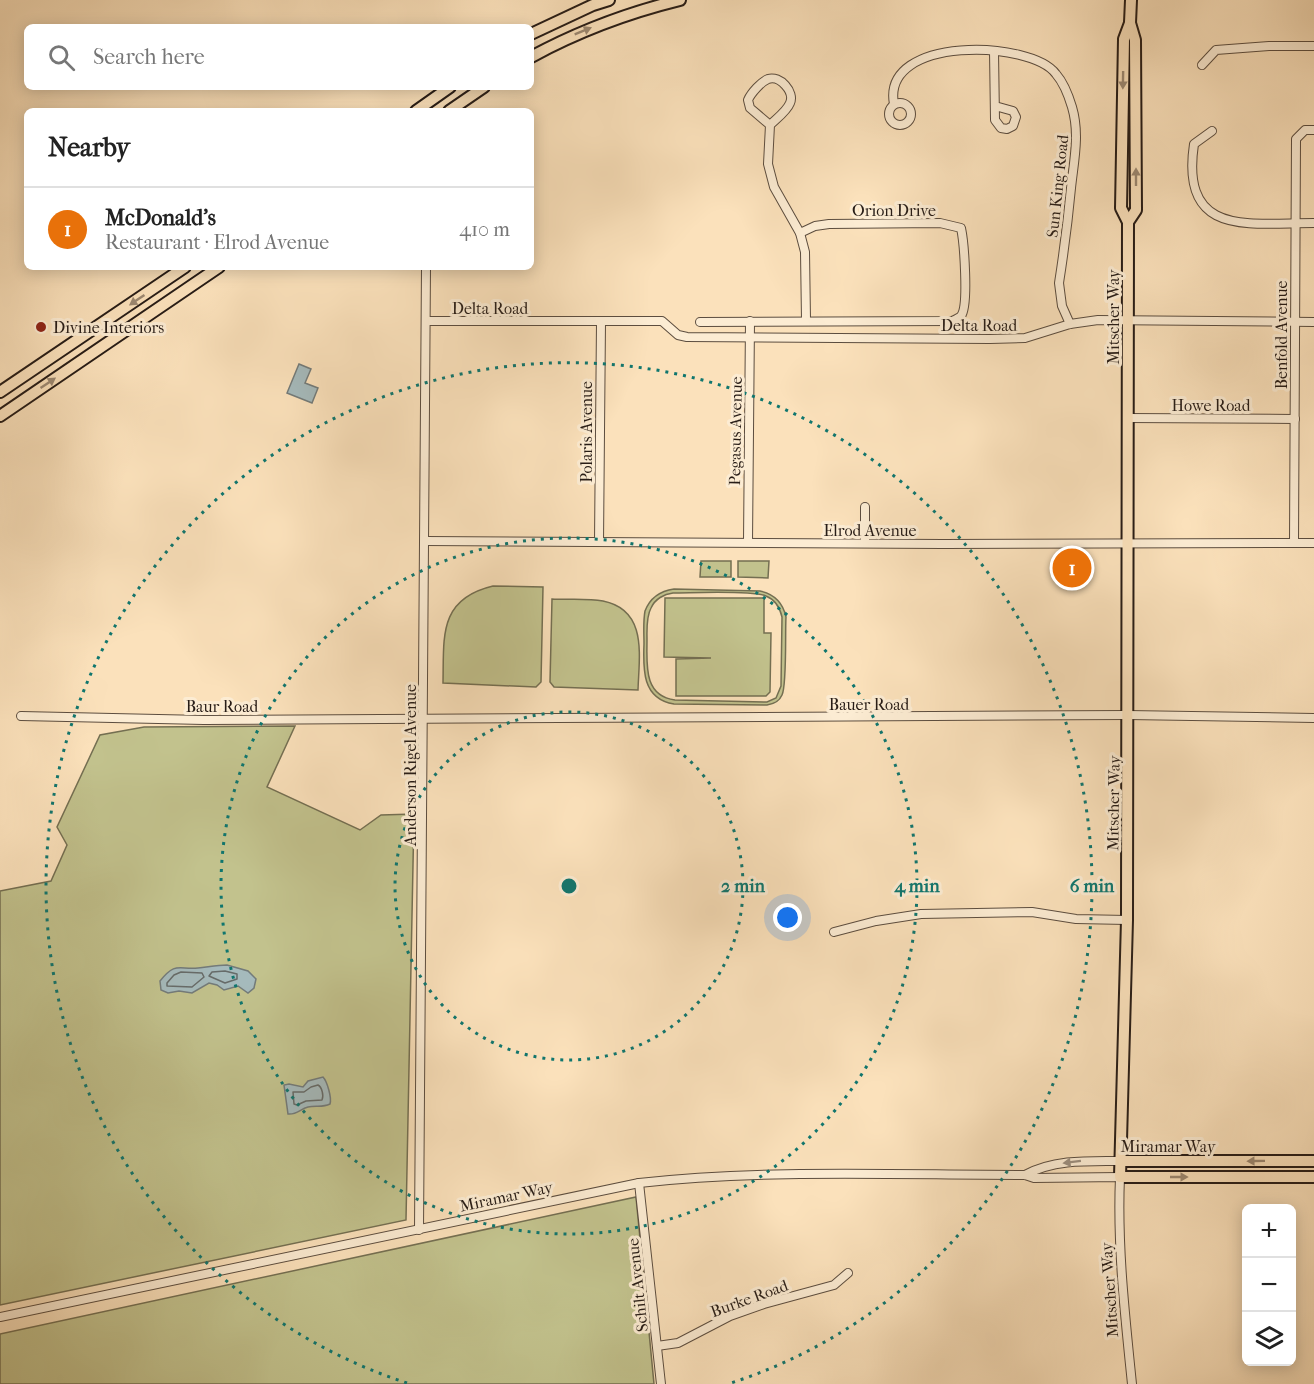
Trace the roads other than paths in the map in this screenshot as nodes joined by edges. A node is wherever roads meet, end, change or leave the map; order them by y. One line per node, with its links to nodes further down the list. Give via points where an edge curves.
1 (609, 0): 4 (main road)
2 (680, 0): 7 (main road, one-way to 2, via 600,24)
3 (1131, 0): 28 (main road, Mitscher Way, via 1130,23 1135,40 1136,210 1128,222)
4 (534, 33)
5 (1314, 46): 8 (street, via 1216,50)
6 (994, 51): 11 (street, Sun King Road, via 950,50 917,60 895,82); 12 (street); 33 (street, Sun King Road, via 1036,60 1056,73 1071,105 1078,132 1059,283 1062,306)
7 (534, 55)
8 (1202, 66)
9 (446, 90): 13 (main road)
10 (480, 90): 14 (main road)
11 (894, 104)
12 (994, 106)
13 (420, 108)
14 (453, 108)
15 (770, 125): 15 (street, via 750,108 748,100 766,80 774,78 791,97 789,106); 20 (street, via 768,164 774,187)
16 (1314, 130): 18 (street, Benfold Avenue, via 1305,130 1296,139)
17 (1212, 131): 18 (street, via 1194,144 1191,161 1192,181 1212,214 1237,223)
18 (1294, 223): 19 (street); 29 (street, Benfold Avenue)
19 (1314, 223)
20 (801, 233): 24 (street); 27 (street, Orion Drive, via 828,224 940,224 961,228 965,306 960,317)
21 (181, 270): 35 (main road, one-way to 35)
22 (215, 270): 36 (main road, one-way to 22)
23 (426, 270): 25 (street, Anderson Rigel Avenue)
24 (806, 320): 26 (street, Delta Road); 27 (street, Delta Road)
25 (427, 321): 31 (street, Delta Road); 40 (street, Anderson Rigel Avenue)
26 (750, 321): 32 (street, Delta Road); 34 (street, Pegasus Avenue)
27 (952, 321)
28 (1127, 321): 29 (street, Delta Road); 33 (street, Delta Road); 37 (main road, Mitscher Way)
29 (1295, 321): 30 (street, Delta Road); 38 (street, Benfold Avenue)
30 (1314, 321)
31 (601, 322): 34 (street, Delta Road, via 662,321 687,337); 41 (street, Polaris Avenue)
32 (700, 322)
33 (1070, 324): 34 (street, Delta Road, via 1025,338)
34 (750, 338): 42 (street, Pegasus Avenue)
35 (0, 392)
36 (0, 416)
37 (1127, 418): 38 (street, Howe Road); 46 (main road, Mitscher Way)
38 (1294, 419): 44 (street, Benfold Avenue)
39 (865, 507): 43 (street)
40 (425, 541): 41 (street, Elrod Avenue); 49 (street, Anderson Rigel Avenue)
41 (599, 542): 42 (street, Elrod Avenue)
42 (748, 542): 43 (street, Elrod Avenue)
43 (865, 543): 46 (street, Elrod Avenue)
44 (1294, 543): 45 (street, Elrod Avenue); 46 (street, Elrod Avenue)
45 (1314, 543)
46 (1128, 544): 47 (main road, Mitscher Way)
47 (1128, 715): 49 (street, Bauer Road); 50 (street, Bauer Road); 51 (main road, Mitscher Way)
48 (21, 716): 49 (street, Baur Road, via 204,720)
49 (423, 718): 59 (street, Anderson Rigel Avenue)
50 (1314, 718)
51 (1127, 920): 52 (street, via 1076,919 1032,912 921,914); 53 (main road, Mitscher Way)
52 (834, 933)
53 (1122, 1161): 54 (main road, Miramar Way, one-way to 53); 55 (street, Miramar Way, one-way to 55, via 1072,1161); 56 (main road, Mitscher Way)
54 (1314, 1161)
55 (1025, 1175): 56 (street, Miramar Way); 58 (street, Miramar Way, via 763,1175)
56 (1120, 1177): 57 (main road, Miramar Way, one-way to 57); 64 (street, Mitscher Way, via 1122,1297)
57 (1314, 1177)
58 (639, 1183): 59 (street, Miramar Way); 62 (street, Schilt Avenue)
59 (419, 1230): 61 (street, Miramar Way)
60 (848, 1273): 62 (street, Burke Road, via 834,1285 772,1301 730,1316 678,1343)
61 (0, 1317)
62 (657, 1346): 63 (street, Schilt Avenue)
63 (661, 1384)
64 (1132, 1384)

